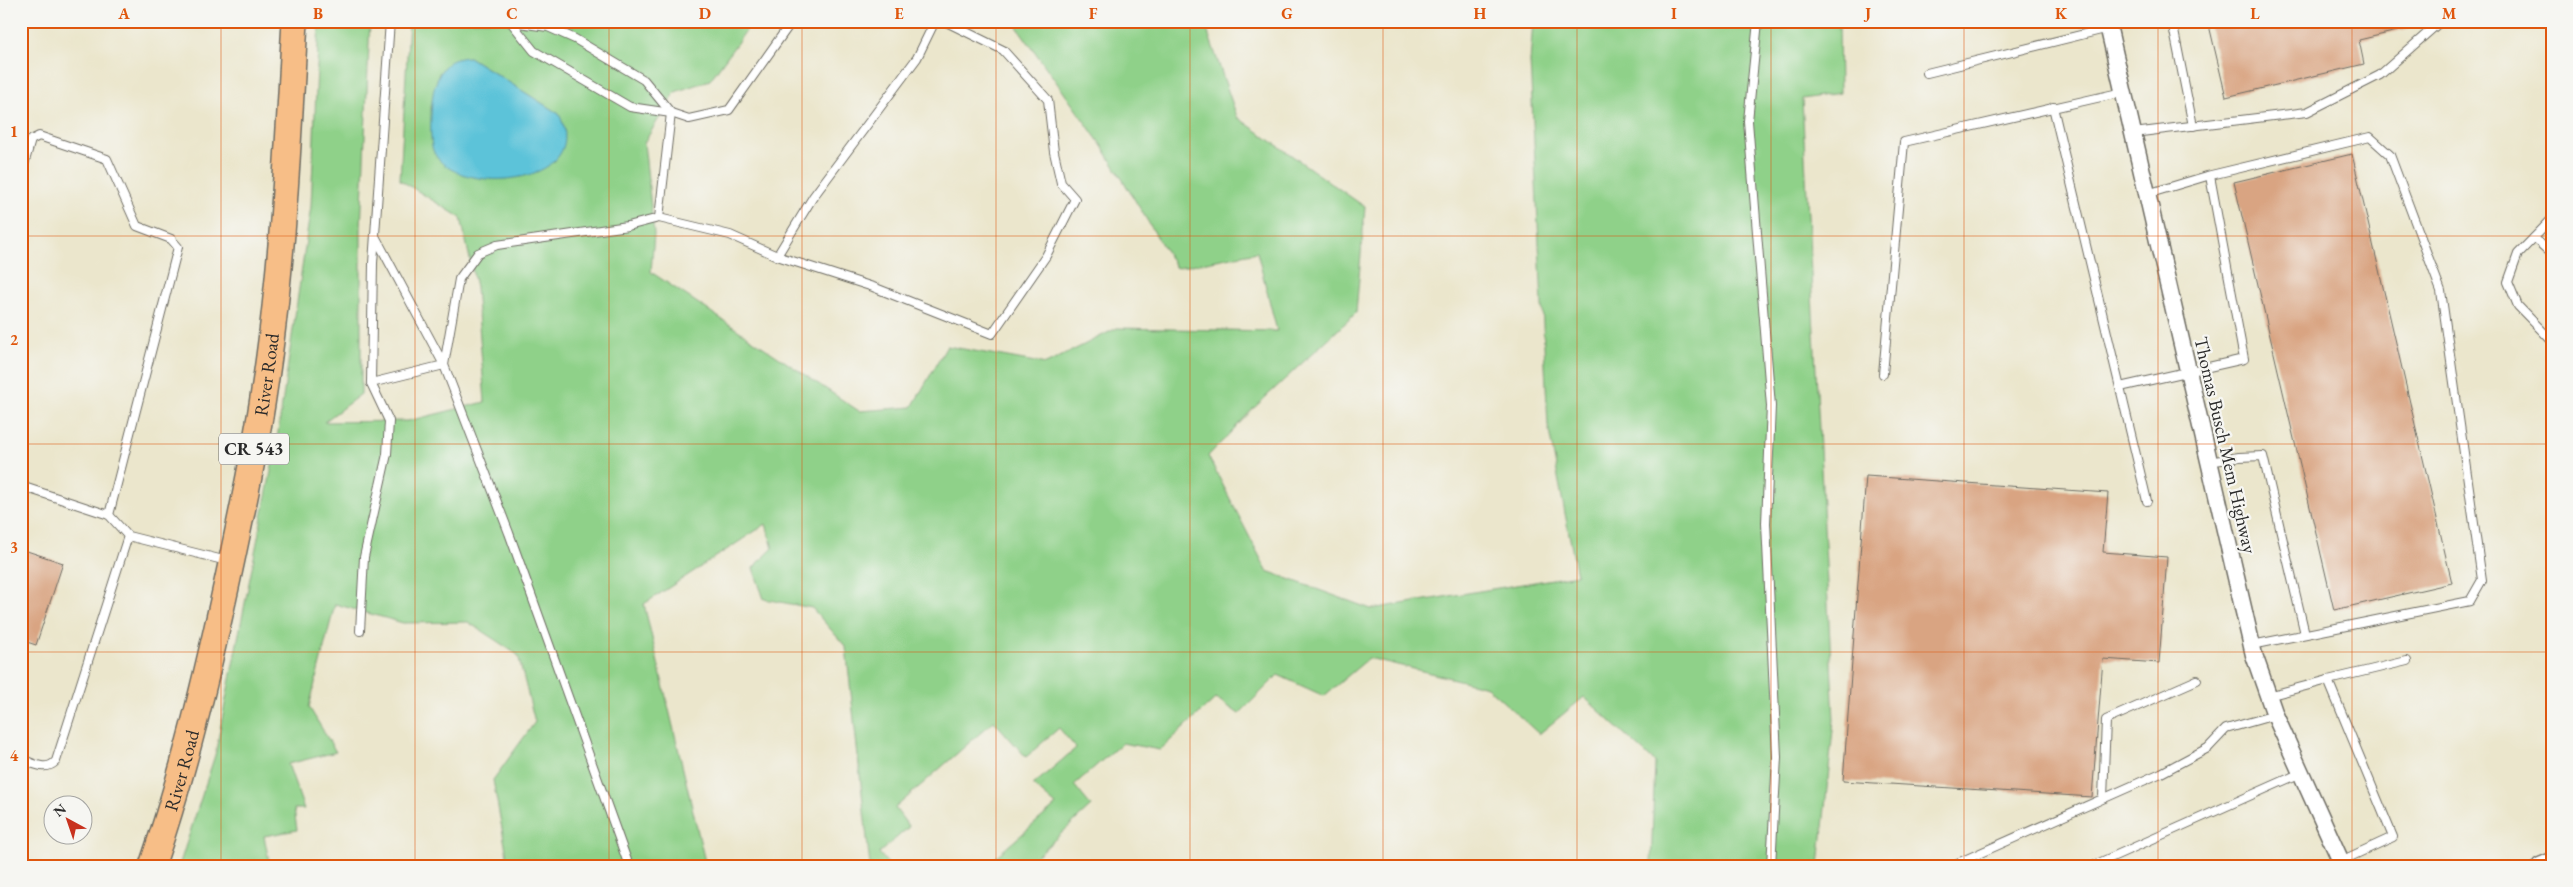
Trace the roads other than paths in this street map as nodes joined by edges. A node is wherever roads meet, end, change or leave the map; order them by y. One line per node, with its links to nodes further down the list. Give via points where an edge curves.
1 (295, 21): 37 (main road, River Road / CR 543, via 288,145 268,362)
2 (390, 21): 22 (lane)
3 (792, 21): 14 (lane, via 729,110 689,119)
4 (935, 21): 25 (lane, via 918,58 813,197)
5 (944, 21): 25 (lane, via 1003,50 1048,100 1061,183 1075,199 1046,256 992,334 873,287)
6 (1758, 21): 53 (lane, via 1748,121 1771,406 1766,523 1777,757)
7 (2172, 21): 15 (lane)
8 (2441, 21): 15 (lane, via 2380,75 2307,112)
9 (511, 22): 14 (lane, via 534,51 630,107); 14 (lane, via 548,27 575,39 644,80)
10 (2108, 25): 11 (lane); 12 (street, Thomas Busch Mem Highway)
11 (1927, 73)
12 (2124, 92): 13 (lane); 16 (street, Thomas Busch Mem Highway)
13 (2053, 108): 29 (lane, via 1904,142); 31 (lane)
14 (671, 113): 20 (lane)
15 (2193, 126): 16 (lane)
16 (2133, 133): 19 (street, Thomas Busch Mem Highway)
17 (21, 175): 35 (lane, via 32,140 39,136 107,159 137,226 171,239 178,247)
18 (2210, 176): 19 (lane); 28 (lane, via 2244,359); 39 (lane, via 2370,137 2390,155 2441,291 2482,580 2470,601)
19 (2147, 194): 28 (street, Thomas Busch Mem Highway)
20 (659, 218): 25 (lane, via 730,235); 27 (lane, via 628,226 497,245 478,253 458,279)
21 (2552, 219): 23 (lane)
22 (375, 236): 27 (lane); 30 (lane)
23 (2534, 238): 24 (lane); 26 (lane, via 2518,254 2508,282 2518,306)
24 (2552, 254)
25 (777, 256)
26 (2552, 341)
27 (444, 365): 30 (lane); 52 (lane, via 509,533)
28 (2188, 372): 31 (lane); 32 (street, Thomas Busch Mem Highway)
29 (1882, 374)
30 (372, 383): 38 (lane, via 388,421 387,454 364,557)
31 (2120, 387): 34 (lane)
32 (2209, 462): 39 (lane, via 2263,456); 40 (street, Thomas Busch Mem Highway)
33 (21, 486): 35 (lane)
34 (2147, 501)
35 (109, 515): 36 (lane)
36 (128, 536): 37 (lane); 46 (lane, via 56,761 45,767)
37 (232, 562): 51 (main road, River Road / CR 543, via 172,806)
38 (360, 631)
39 (2305, 634): 40 (lane)
40 (2252, 646): 44 (street, Thomas Busch Mem Highway)
41 (2407, 661): 43 (lane)
42 (2197, 680): 48 (lane, via 2106,720)
43 (2328, 680): 44 (lane); 50 (lane, via 2393,837)
44 (2268, 696): 45 (street, Thomas Busch Mem Highway)
45 (2275, 715): 47 (street, Thomas Busch Mem Highway); 48 (lane, via 2226,729 2208,748)
46 (21, 759)
47 (2301, 773): 50 (street, Thomas Busch Mem Highway); 55 (lane)
48 (2103, 798): 54 (lane)
49 (2552, 861): 56 (street)
50 (2342, 863)
51 (152, 866)
52 (629, 866)
53 (1772, 866)
54 (1951, 866)
55 (2092, 866)
56 (2540, 866)

